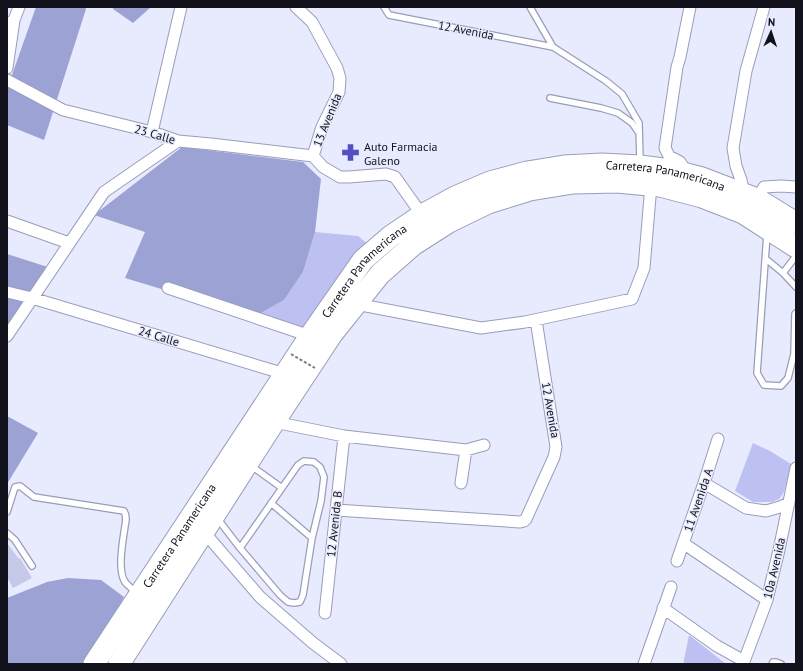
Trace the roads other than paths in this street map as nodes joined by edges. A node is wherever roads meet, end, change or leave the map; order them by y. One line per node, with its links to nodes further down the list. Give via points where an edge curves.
1 (19, 7): 8 (street)
2 (181, 7): 13 (street)
3 (296, 7): 16 (street, 13 Avenida, via 312,22 340,78 339,92 322,127)
4 (384, 7): 9 (lane, 12 Avenida, via 389,15)
5 (530, 7): 9 (lane, 12 Avenida)
6 (690, 7): 18 (street, via 677,67 666,148 669,156 680,162)
7 (764, 7): 21 (street, via 746,71 732,148 736,166)
8 (10, 22): 10 (street)
9 (553, 47): 14 (lane, 12 Avenida, via 622,94 639,123)
10 (7, 68)
11 (7, 80): 13 (street, 23 Calle, via 63,110)
12 (550, 98): 14 (lane, via 618,112)
13 (152, 132): 15 (street, 23 Calle)
14 (640, 133): 17 (lane, 12 Avenida)
15 (178, 141): 16 (street, 23 Calle); 26 (street, via 104,192)
16 (313, 156): 22 (street, 13 Avenida, via 323,167 340,177 386,174 395,177)
17 (640, 166): 18 (highway, Carretera Panamericana); 22 (highway, Carretera Panamericana, via 594,164 527,172 483,185)
18 (689, 175): 21 (highway, Carretera Panamericana)
19 (651, 185): 25 (highway, Carretera Panamericana, via 702,197 743,213); 35 (highway, Carretera Panamericana, via 617,182 573,183 530,190 488,203 449,222 413,246 380,274); 37 (street, via 644,268 632,299)
20 (796, 187): 21 (street, via 764,187)
21 (751, 197): 24 (highway, Carretera Panamericana)
22 (422, 215): 39 (highway, Carretera Panamericana, via 391,236 364,260)
23 (7, 221): 26 (street)
24 (796, 223)
25 (768, 230): 27 (highway, Carretera Panamericana); 29 (lane)
26 (69, 243): 34 (street)
27 (796, 247)
28 (796, 256): 30 (lane)
29 (766, 259): 30 (lane); 36 (lane, via 757,373 764,385 781,386 788,378 794,354)
30 (783, 273): 31 (lane)
31 (796, 287)
32 (168, 288): 39 (street)
33 (7, 292): 34 (street, 24 Calle)
34 (32, 298): 38 (street); 40 (street, 24 Calle)
35 (356, 304): 37 (street, via 481,328); 41 (highway, Carretera Panamericana, via 332,334)
36 (796, 313)
37 (536, 320): 53 (street, 12 Avenida, via 556,446 554,457 524,522)
38 (7, 336)
39 (310, 336): 40 (highway, Carretera Panamericana)
40 (285, 374): 63 (highway, Carretera Panamericana)
41 (274, 422): 42 (street); 46 (highway, Carretera Panamericana)
42 (344, 436): 45 (street); 53 (street, 12 Avenida B)
43 (718, 439): 49 (street, 11 Avenida A)
44 (484, 445): 45 (street)
45 (466, 450): 48 (street)
46 (248, 463): 50 (lane); 55 (highway, Carretera Panamericana)
47 (796, 468): 52 (street, 10a Avenida)
48 (461, 483)
49 (704, 483): 52 (street, via 746,508 766,511); 58 (street, 11 Avenida A)
50 (282, 488): 51 (lane); 57 (lane, via 298,465 304,461 314,462 320,466 324,477)
51 (271, 503): 57 (lane); 59 (lane)
52 (789, 503): 64 (street, 10a Avenida)
53 (336, 510): 66 (street, 12 Avenida B)
54 (7, 512): 63 (lane, via 15,488 20,486 34,497 124,511 126,516 122,576)
55 (209, 523): 59 (lane); 69 (highway, Carretera Panamericana); 70 (street, via 260,597)
56 (7, 533): 61 (lane, via 15,540)
57 (312, 538): 59 (lane, via 303,595 300,602 294,603 288,602 280,595)
58 (683, 543): 60 (street, 11 Avenida A); 64 (street)
59 (240, 548)
60 (677, 561)
61 (32, 566)
62 (671, 587): 65 (street)
63 (139, 595): 68 (highway, Carretera Panamericana)
64 (767, 600): 67 (street, 10a Avenida)
65 (664, 608): 67 (street); 71 (street)
66 (325, 613)
67 (743, 662)
68 (94, 664)
69 (120, 664)
70 (341, 664)
71 (644, 664)
72 (772, 664): 73 (lane)
73 (781, 664)

